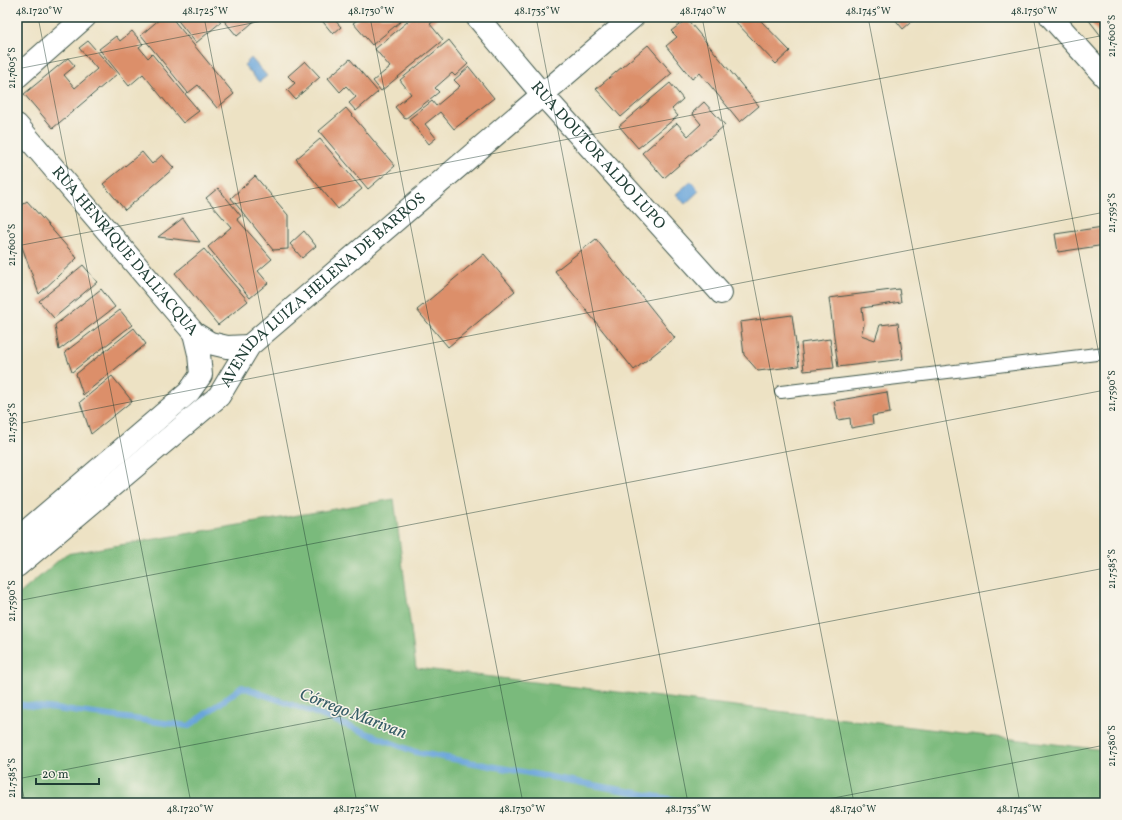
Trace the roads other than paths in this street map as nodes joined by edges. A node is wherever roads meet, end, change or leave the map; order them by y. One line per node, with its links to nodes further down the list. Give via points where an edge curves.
1 (85, 17): 5 (street)
2 (477, 17): 7 (street, RUA DOUTOR ALDO LUPO)
3 (633, 17): 7 (street, AVENIDA LUIZA HELENA DE BARROS)
4 (1051, 17): 6 (street)
5 (17, 77)
6 (1105, 77)
7 (542, 94): 9 (street, RUA DOUTOR ALDO LUPO); 11 (street, AVENIDA LUIZA HELENA DE BARROS)
8 (17, 125): 10 (street, RUA HENRIQUE DALL'ACQUA)
9 (721, 293)
10 (194, 333): 11 (street, RUA HENRIQUE DALL'ACQUA, via 210,343 227,347); 14 (street, AVENIDA LUIZA HELENA DE BARROS, via 201,375 190,392)
11 (249, 346): 15 (street, AVENIDA LUIZA HELENA DE BARROS, via 219,396)
12 (1105, 353): 13 (lane)
13 (781, 392)
14 (17, 539)
15 (17, 566)

